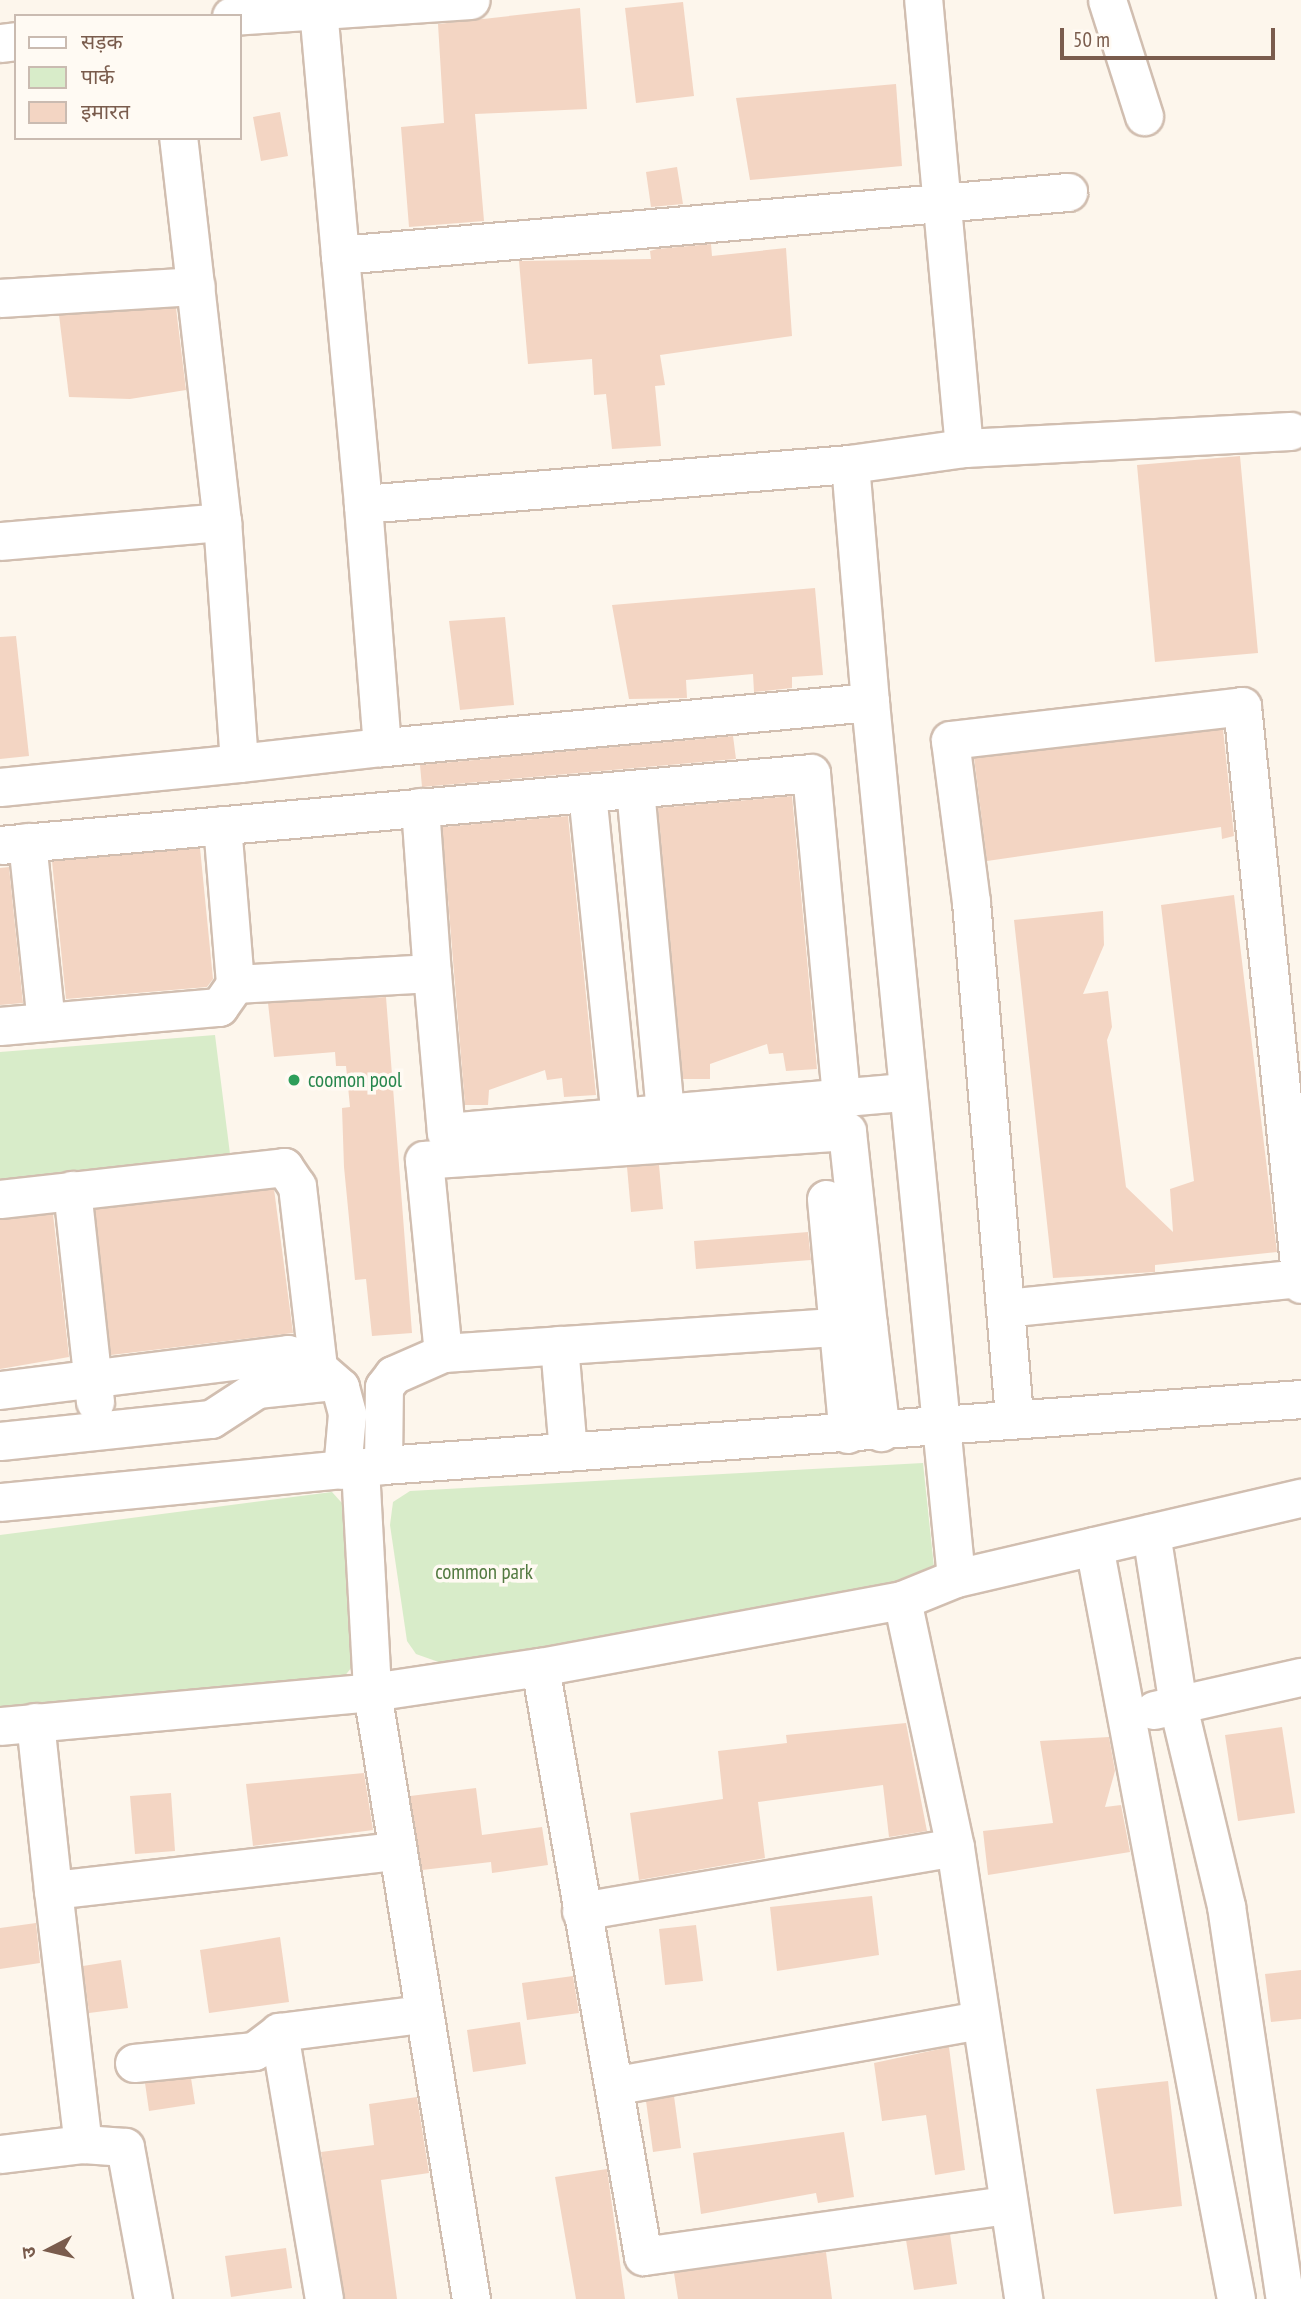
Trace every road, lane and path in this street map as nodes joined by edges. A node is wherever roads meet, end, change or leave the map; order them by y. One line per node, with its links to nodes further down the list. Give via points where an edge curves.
1 (470, 0): 4 (street)
2 (923, 0): 9 (street)
3 (1107, 0): 6 (street)
4 (318, 9): 5 (street); 10 (street)
5 (242, 15)
6 (1144, 116)
7 (178, 140): 11 (street)
8 (1068, 192): 9 (street)
9 (943, 206): 10 (street); 14 (street)
10 (340, 255): 16 (street)
11 (196, 286): 12 (street); 17 (street)
12 (0, 298)
13 (1291, 431): 14 (street)
14 (964, 448): 15 (street)
15 (850, 464): 16 (street); 19 (street)
16 (363, 504): 20 (street)
17 (222, 522): 18 (street); 21 (street)
18 (0, 541)
19 (870, 702): 20 (street); 32 (street)
20 (382, 747): 21 (street)
21 (239, 763): 22 (street)
22 (0, 787)
23 (635, 789): 24 (street); 33 (street, via 811,773); 34 (street)
24 (587, 793): 25 (street); 35 (street)
25 (420, 807): 26 (street); 28 (street)
26 (222, 825): 27 (street); 29 (street)
27 (13, 844): 30 (street)
28 (432, 973): 29 (street); 35 (street, via 446,1132)
29 (235, 984): 30 (street, via 219,1007)
30 (46, 1022): 31 (street)
31 (0, 1026)
32 (906, 1092): 33 (street); 50 (street)
33 (841, 1099): 34 (street)
34 (666, 1114): 35 (street)
35 (620, 1119)
36 (72, 1190): 37 (street); 45 (street, via 284,1167 297,1186); 46 (street)
37 (0, 1199)
38 (826, 1199): 42 (street)
39 (1300, 1278): 40 (street); 41 (street); 41 (street, via 1242,706 950,740 971,902)
40 (1301, 1284)
41 (1005, 1308): 49 (street)
42 (853, 1326): 43 (street); 44 (street, via 847,1131 424,1160); 52 (street)
43 (559, 1345): 44 (street); 54 (street)
44 (443, 1353): 55 (street, via 393,1375 384,1387)
45 (326, 1375): 46 (street, via 288,1354); 51 (street, via 257,1389 211,1419); 55 (street, via 347,1414)
46 (93, 1378): 47 (street); 51 (street)
47 (0, 1390)
48 (1301, 1399): 49 (street)
49 (1014, 1416): 50 (street)
50 (943, 1428): 52 (street); 60 (street)
51 (98, 1431): 53 (street)
52 (864, 1433): 54 (street)
53 (0, 1441)
54 (568, 1452): 55 (street)
55 (362, 1467): 57 (street); 64 (street)
56 (1301, 1498): 58 (street)
57 (0, 1502)
58 (1152, 1533): 59 (street); 65 (street)
59 (1094, 1546): 60 (street); 66 (street)
60 (956, 1578): 61 (street)
61 (902, 1600): 62 (street); 68 (street)
62 (540, 1667): 64 (street); 71 (street)
63 (1301, 1677): 65 (street)
64 (372, 1692): 67 (street); 69 (street)
65 (1178, 1706): 66 (street); 85 (street, via 1226,1906)
66 (1129, 1714): 84 (street)
67 (18, 1724): 70 (street)
68 (955, 1847): 71 (street); 73 (street)
69 (397, 1851): 70 (street); 72 (street)
70 (52, 1890): 77 (street)
71 (581, 1911): 76 (street)
72 (421, 2014): 74 (street); 82 (street)
73 (979, 2020): 76 (street); 79 (street)
74 (279, 2032): 75 (street, via 254,2051); 81 (street)
75 (134, 2063)
76 (618, 2085): 79 (street, via 643,2256)
77 (83, 2144): 78 (street); 80 (street, via 125,2147)
78 (0, 2154)
79 (1006, 2206): 83 (street)
80 (153, 2299)
81 (324, 2299)
82 (471, 2299)
83 (1023, 2299)
84 (1236, 2299)
85 (1285, 2299)

